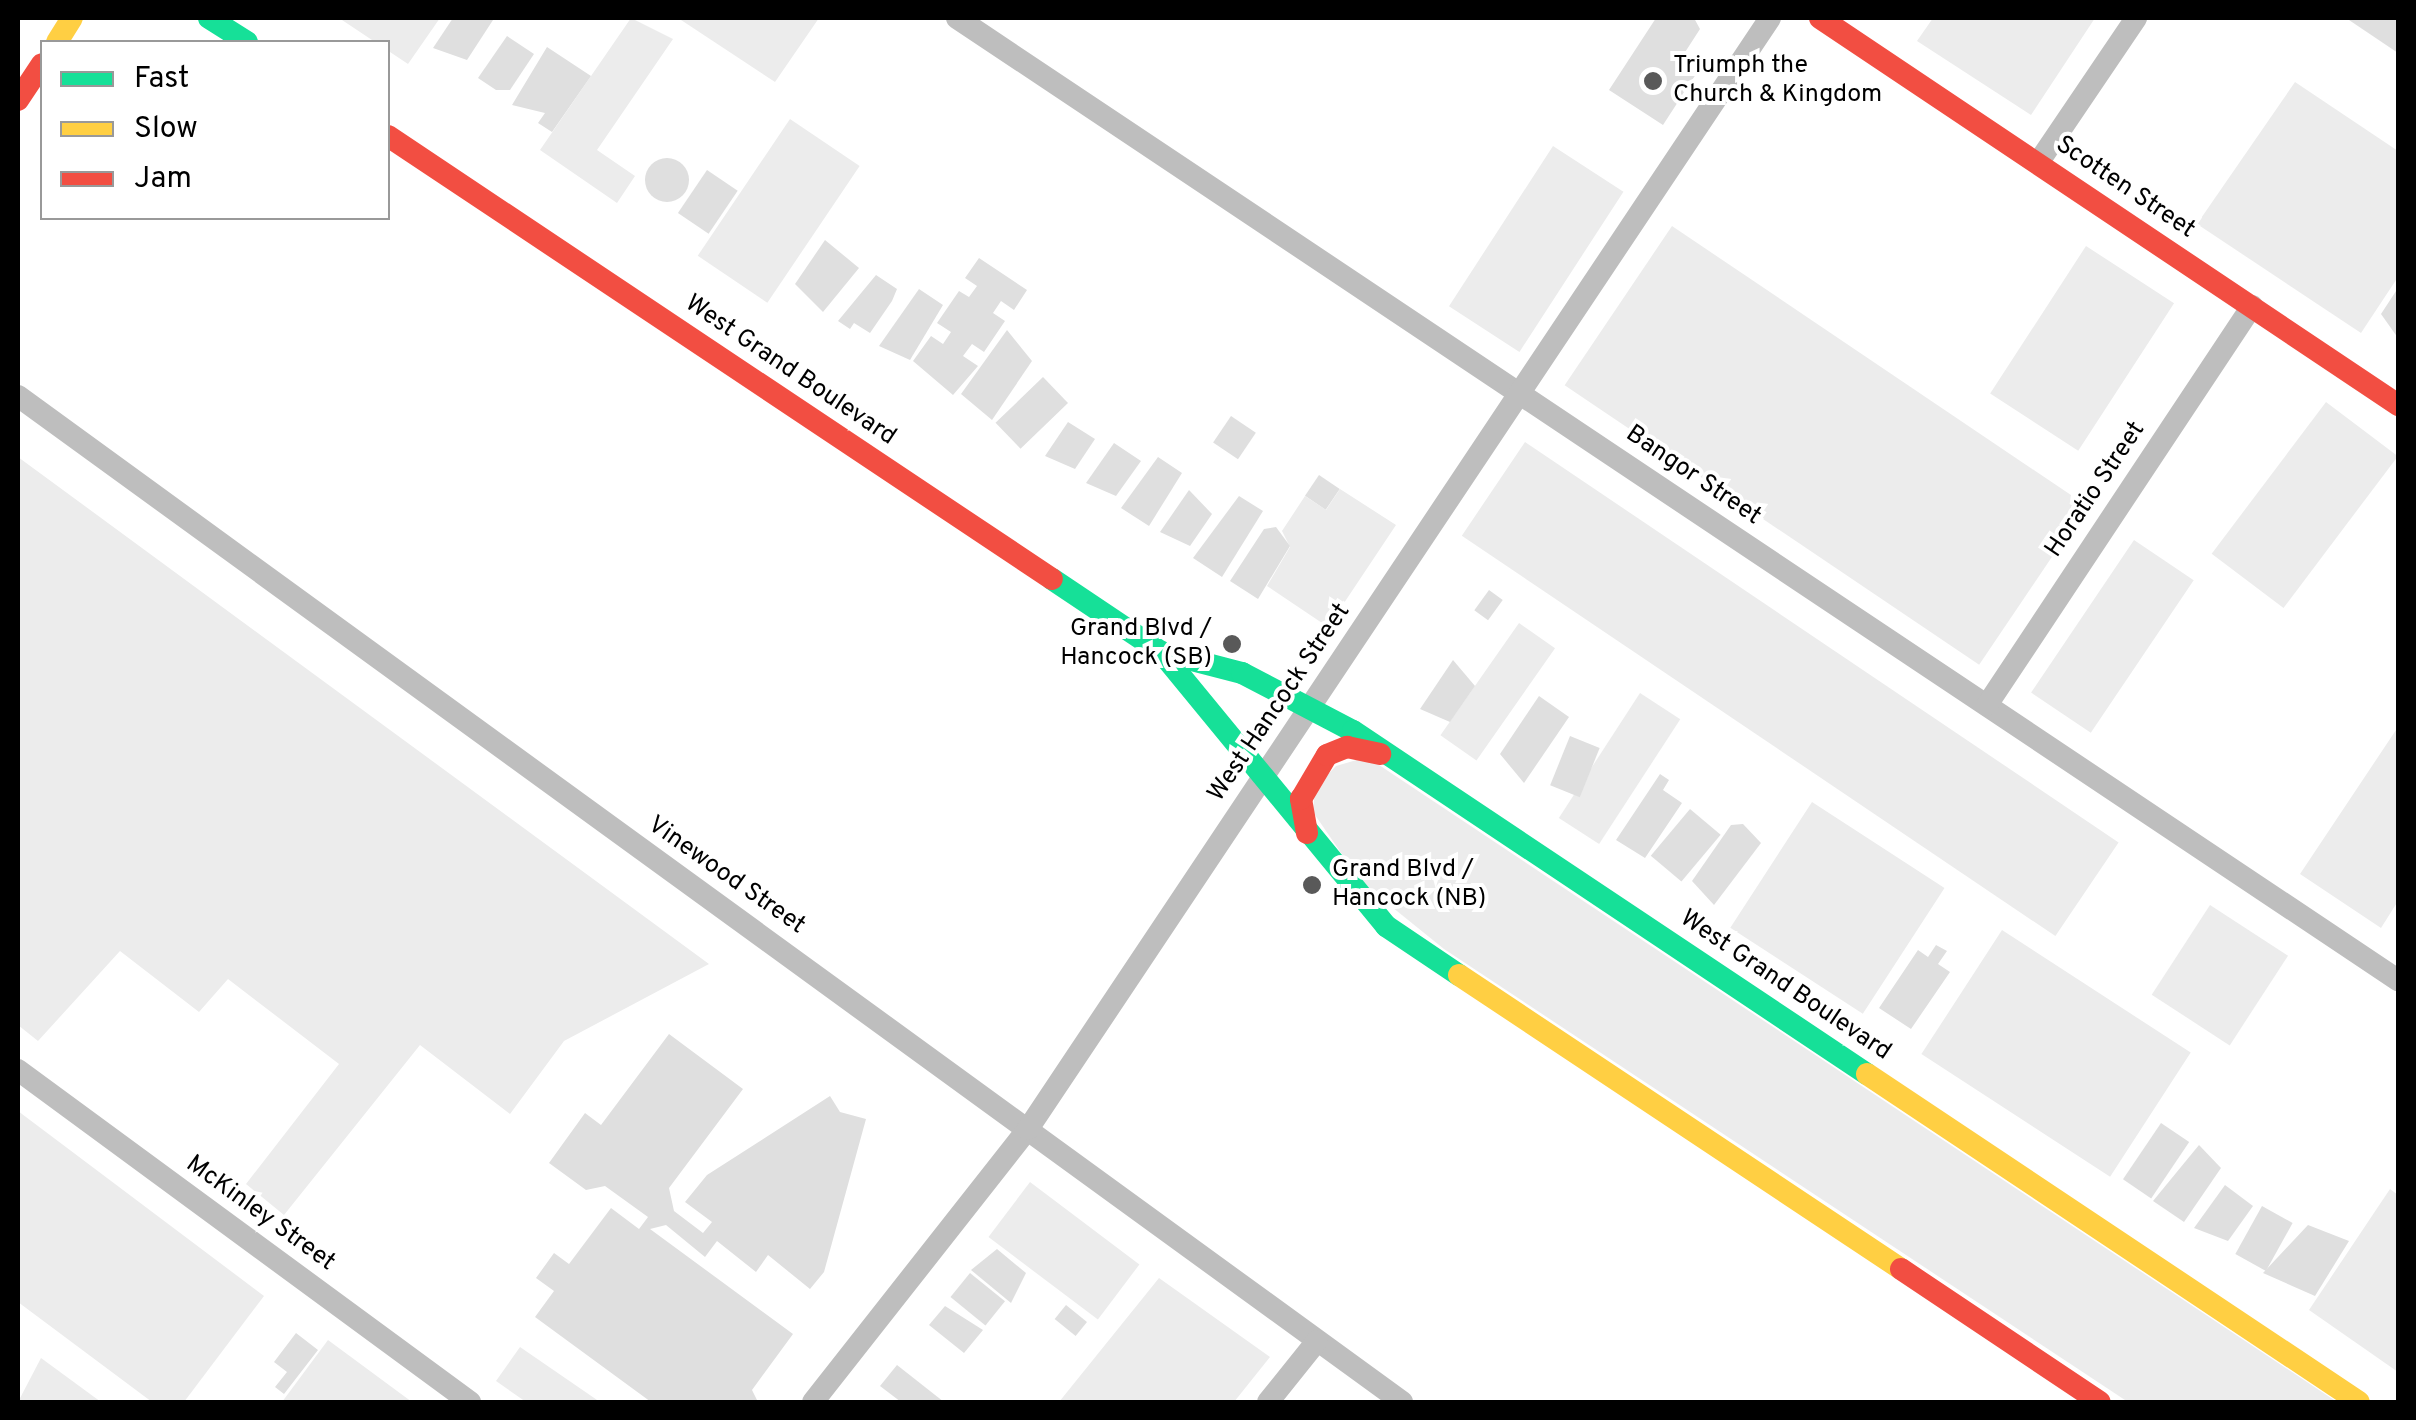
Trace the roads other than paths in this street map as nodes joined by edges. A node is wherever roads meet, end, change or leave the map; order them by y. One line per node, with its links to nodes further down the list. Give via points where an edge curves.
1 (72, 18): 7 (main road)
2 (209, 18): 8 (main road)
3 (957, 18): 14 (street, Bangor Street)
4 (1770, 18): 14 (street, West Hancock Street)
5 (1820, 18): 12 (main road, Scotten Street)
6 (2136, 18): 12 (street)
7 (58, 40)
8 (244, 40)
9 (40, 67): 10 (main road)
10 (18, 100)
11 (390, 137): 17 (main road, West Grand Boulevard)
12 (2038, 163): 13 (main road, Scotten Street)
13 (2252, 306): 16 (main road, Scotten Street); 18 (street, Horatio Street)
14 (1520, 393): 18 (street, Bangor Street); 19 (street, West Hancock Street)
15 (18, 396): 25 (street, Vinewood Street)
16 (2398, 406)
17 (1162, 652): 19 (main road, West Grand Boulevard, via 1242,673); 21 (main road, West Grand Boulevard)
18 (1986, 705): 23 (street, Bangor Street)
19 (1309, 708): 20 (main road, West Grand Boulevard); 21 (street, West Hancock Street)
20 (1398, 760): 22 (main road, via 1347,747 1328,755 1302,799); 32 (main road, West Grand Boulevard)
21 (1262, 778): 22 (main road, West Grand Boulevard); 25 (street, West Hancock Street)
22 (1307, 834): 31 (main road, West Grand Boulevard, via 1408,944)
23 (2398, 980)
24 (18, 1070): 27 (street, McKinley Street)
25 (1028, 1129): 26 (street, Vinewood Street); 28 (street, West Hancock Street)
26 (1318, 1341): 29 (street); 30 (street, Vinewood Street)
27 (470, 1402)
28 (812, 1402)
29 (1268, 1402)
30 (1402, 1402)
31 (2100, 1402)
32 (2359, 1402)

